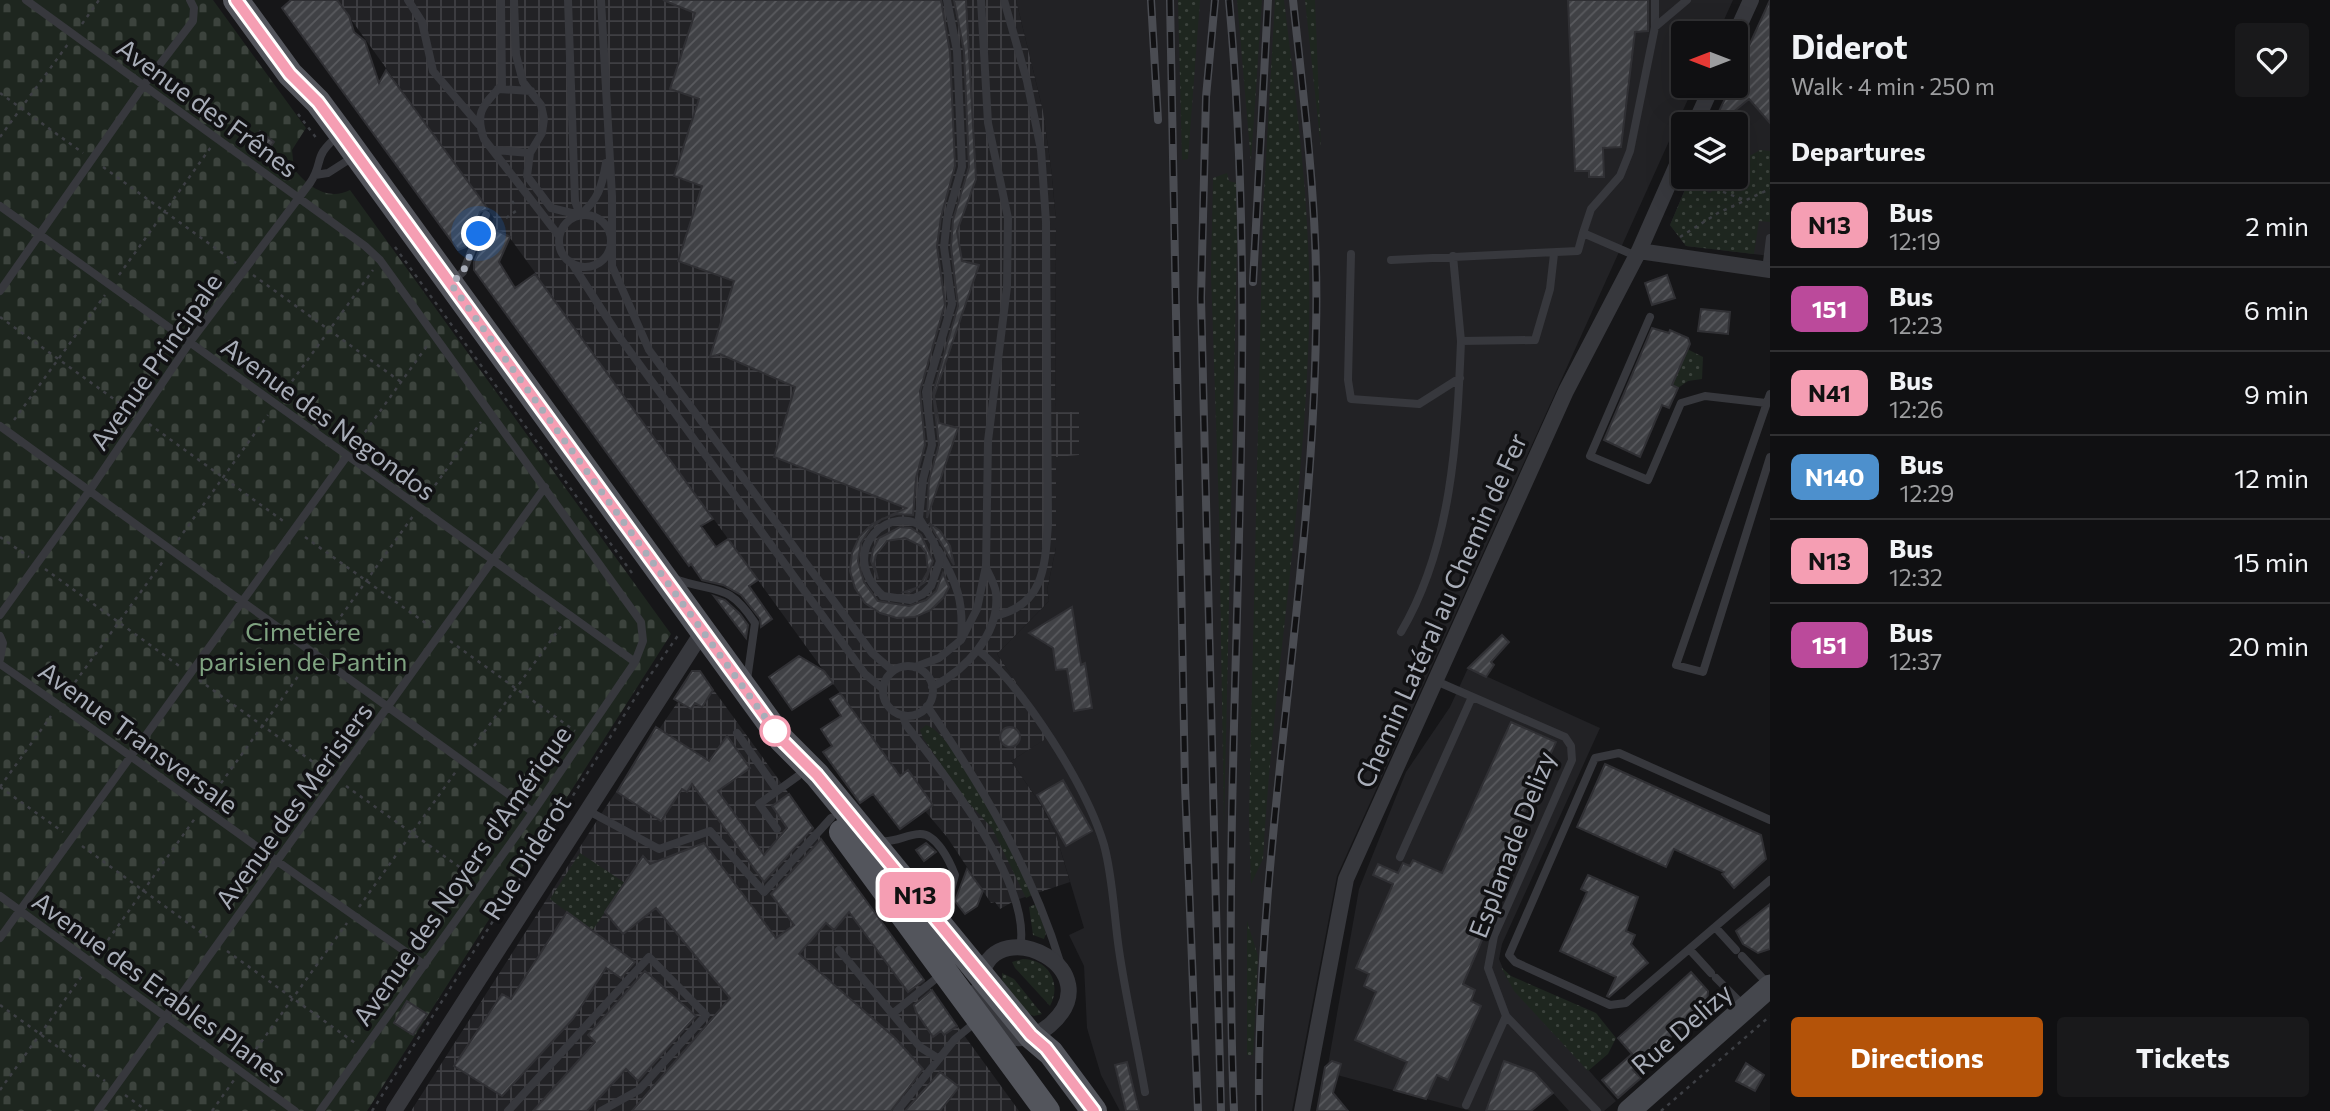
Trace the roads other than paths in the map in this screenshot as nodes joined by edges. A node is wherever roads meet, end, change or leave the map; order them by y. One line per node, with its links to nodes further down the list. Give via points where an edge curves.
1 (26, 0): 17 (lane, Avenue des Frênes)
2 (191, 0): 17 (lane, via 193,21)
3 (236, 0): 21 (main road, via 290,74 318,102)
4 (408, 0): 20 (lane, via 422,22 433,71)
5 (501, 0): 18 (lane, via 502,85)
6 (514, 0): 19 (lane, via 516,55 523,82)
7 (568, 0): 31 (lane, via 575,201)
8 (601, 0): 24 (lane)
9 (947, 0): 65 (lane, bridge, via 957,51 962,167 947,219 944,247 952,304 926,392 932,444 919,517 934,543 940,561 932,586 910,600 883,596 872,586 863,564 867,542 875,531 897,522 921,525 934,541 955,581 962,603)
10 (981, 0): 57 (lane, via 988,123 1008,218 1007,287 988,441)
11 (1004, 0): 61 (lane, via 1027,81 1042,162 1048,524 1037,588 1018,608)
12 (1655, 0): 16 (lane)
13 (1687, 0): 16 (lane)
14 (1751, 0): 15 (street)
15 (1741, 21)
16 (1655, 27): 32 (lane, via 1630,151 1620,176 1591,209)
17 (144, 85): 28 (lane, Avenue des Frênes); 33 (lane)
18 (498, 89): 19 (lane); 20 (lane, via 483,102)
19 (531, 91): 23 (lane, via 544,119)
20 (479, 125): 22 (lane)
21 (332, 140): 25 (main road); 26 (lane, Avenue Principale, via 318,158)
22 (495, 150): 23 (lane); 34 (lane)
23 (530, 153): 31 (lane, via 527,176 546,204)
24 (607, 153): 31 (lane, via 601,191); 36 (lane)
25 (357, 155): 26 (lane); 44 (main road)
26 (316, 175): 28 (lane, Avenue Principale)
27 (1671, 178): 37 (street, Chemin Latéral au Chemin de Fer)
28 (298, 199): 48 (lane, Avenue Principale); 54 (lane, Avenue des Frênes, via 380,260)
29 (0, 206): 33 (lane, Avenue des Negondos)
30 (486, 215): 44 (lane, via 463,272)
31 (580, 215): 34 (lane, via 566,223); 36 (lane, via 604,222)
32 (1583, 233): 37 (lane); 39 (lane, via 1578,251)
33 (40, 235): 45 (lane); 48 (lane, Avenue des Negondos)
34 (559, 236): 42 (lane, via 561,251)
35 (1770, 238): 43 (lane)
36 (611, 239): 42 (lane, via 602,261 586,267); 70 (lane, via 612,266 649,350 872,653)
37 (1638, 253): 43 (street); 71 (street, Chemin Latéral au Chemin de Fer, via 1566,391)
38 (1351, 254): 49 (lane, via 1352,400 1419,404)
39 (1554, 254): 40 (lane); 47 (lane, via 1550,289 1535,340)
40 (1453, 256): 41 (lane); 47 (lane)
41 (1391, 260)
42 (571, 262): 73 (lane, via 618,335 865,674)
43 (1768, 270)
44 (451, 284): 58 (main road)
45 (0, 291)
46 (1650, 317): 50 (lane, via 1590,456 1648,480 1681,403 1705,396)
47 (1461, 341): 49 (lane)
48 (190, 342): 52 (lane, Avenue des Negondos); 55 (lane, Avenue Principale)
49 (1460, 378): 63 (lane, via 1440,540 1419,601)
50 (1768, 398): 53 (lane, via 1676,665 1703,672)
51 (0, 426): 55 (lane)
52 (347, 456): 56 (lane, Avenue des Negondos); 59 (lane)
53 (1770, 457)
54 (545, 487): 56 (lane, Avenue des Merisiers); 68 (lane, Avenue des Frênes, via 641,622 643,641)
55 (90, 490): 59 (lane); 60 (lane, Avenue Principale)
56 (493, 561): 68 (lane, Avenue des Negondos); 77 (lane, Avenue des Merisiers)
57 (986, 566): 61 (lane, via 996,592); 65 (lane, via 977,609)
58 (662, 574): 62 (main road); 74 (lane, via 741,601 755,623)
59 (241, 603): 77 (lane); 81 (lane)
60 (0, 615)
61 (995, 616): 66 (lane)
62 (686, 630): 74 (main road); 83 (street, Rue Diderot)
63 (1401, 632)
64 (0, 636): 67 (lane)
65 (961, 639): 69 (lane, via 939,658)
66 (978, 650): 72 (lane); 112 (lane, via 997,666 1045,731 1093,815 1104,847)
67 (0, 661): 81 (lane, Avenue Transversale)
68 (635, 662): 84 (lane, Avenue des Noyers d'Amérique)
69 (915, 667): 70 (lane); 72 (lane, via 925,673)
70 (893, 671): 73 (lane)
71 (1436, 681): 75 (lane, Esplanade Delizy); 124 (street, Chemin Latéral au Chemin de Fer, via 1346,879)
72 (932, 687): 76 (lane)
73 (883, 689): 78 (lane, via 887,704)
74 (746, 690): 80 (main road)
75 (1472, 697): 89 (lane); 107 (lane, Esplanade Delizy, via 1565,737 1571,746 1572,760 1494,936 1488,968)
76 (927, 706): 78 (lane); 101 (lane, via 1009,834 1039,899)
77 (388, 708): 84 (lane); 90 (lane, Avenue des Merisiers)
78 (903, 715): 97 (lane, via 989,841 1019,907)
79 (737, 733): 82 (lane)
80 (782, 740): 82 (main road); 88 (main road)
81 (133, 756): 90 (lane, Avenue Transversale); 93 (lane)
82 (788, 783): 85 (main road); 87 (lane, via 759,804)
83 (585, 809): 85 (lane, via 659,849 710,831 765,892); 117 (street, Rue Diderot)
84 (533, 812): 100 (lane, Avenue des Noyers d'Amérique)
85 (831, 818): 103 (main road)
86 (1770, 820): 99 (lane, via 1619,753 1595,758 1509,955 1515,962 1609,1005 1626,1003)
87 (777, 829)
88 (870, 841): 94 (main road); 94 (lane, via 891,843 919,834 937,844 955,875)
89 (1400, 857)
90 (278, 864): 100 (lane, Avenue Transversale); 108 (lane, Avenue des Merisiers)
91 (1770, 880): 95 (lane)
92 (0, 896): 93 (lane, Avenue des Erables Planes)
93 (20, 911): 96 (lane); 108 (lane, Avenue des Erables Planes)
94 (942, 926): 103 (main road)
95 (1716, 928): 99 (lane); 102 (lane)
96 (0, 938)
97 (1020, 948): 101 (street, via 1044,952); 103 (street, via 987,963)
98 (839, 950): 106 (lane)
99 (1690, 950): 105 (lane)
100 (425, 965): 116 (lane, Avenue des Noyers d'Amérique)
101 (1063, 971): 109 (street, via 1067,991 1060,1013 1045,1029)
102 (1770, 986): 105 (main road, Rue Delizy)
103 (969, 990): 106 (lane); 109 (main road); 110 (lane, via 955,1039); 111 (main road)
104 (1770, 1006): 127 (main road, Rue Delizy)
105 (1746, 1008): 126 (main road, Rue Delizy)
106 (892, 1014): 110 (lane, via 920,1047)
107 (1506, 1016): 113 (lane); 125 (lane, Esplanade Delizy)
108 (166, 1017): 114 (lane, Avenue des Merisiers); 115 (lane, Avenue des Erables Planes)
109 (1031, 1035): 123 (main road)
110 (939, 1059): 120 (lane)
111 (1028, 1086): 121 (main road); 122 (main road)
112 (1146, 1092)
113 (1466, 1105)
114 (98, 1111)
115 (295, 1111)
116 (320, 1111)
117 (394, 1111)
118 (508, 1111): 119 (lane, via 649,957 706,1015 639,1090)
119 (601, 1111)
120 (897, 1111)
121 (1047, 1111)
122 (1060, 1111)
123 (1094, 1111)
124 (1302, 1111)
125 (1597, 1111)
126 (1629, 1111)
127 (1651, 1111)

